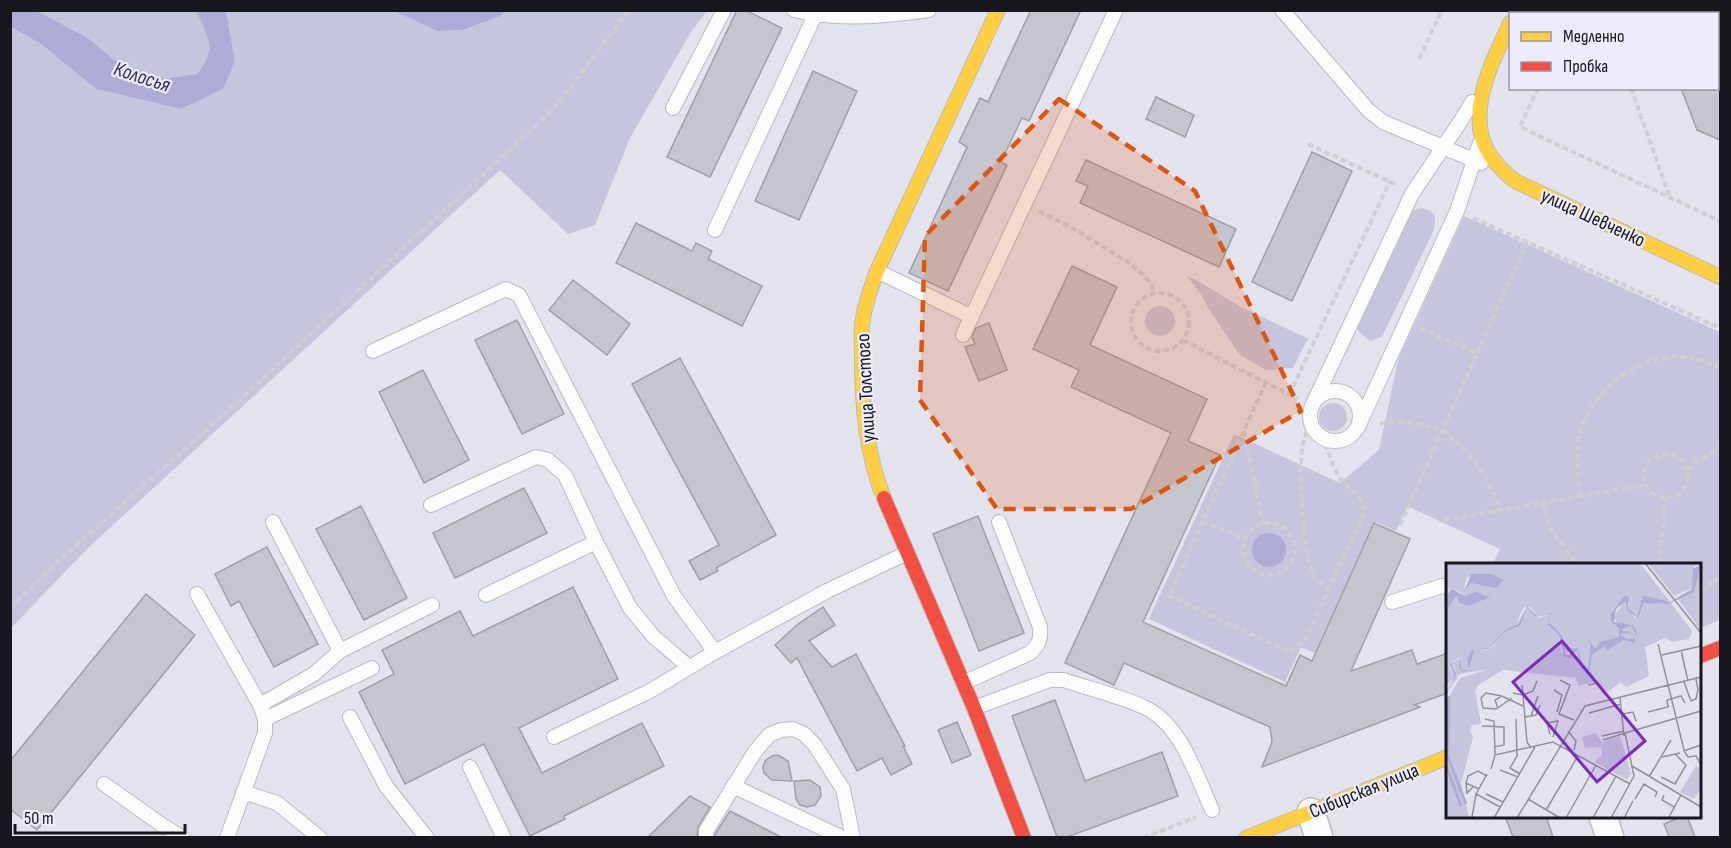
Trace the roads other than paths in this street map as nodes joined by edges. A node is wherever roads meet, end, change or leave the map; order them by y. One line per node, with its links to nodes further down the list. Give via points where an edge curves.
1 (723, 10): 10 (lane)
2 (794, 10): 7 (lane)
3 (929, 10): 7 (lane, via 846,17)
4 (998, 10): 16 (street, улица Толстого)
5 (1116, 10): 18 (lane)
6 (1282, 10): 12 (lane, via 1368,110 1383,122)
7 (815, 15): 15 (lane)
8 (1509, 25): 9 (street)
9 (1488, 71): 11 (street, via 1479,120); 12 (lane)
10 (673, 108)
11 (1482, 139): 13 (lane); 14 (street, улица Шевченко, via 1492,160)
12 (1443, 147): 13 (lane); 21 (lane, via 1413,192)
13 (1474, 160): 14 (lane); 22 (lane, via 1457,211)
14 (1507, 175): 17 (street, улица Шевченко)
15 (715, 230)
16 (877, 271): 18 (lane); 27 (street, улица Толстого, via 862,324 864,416 878,483)
17 (1720, 277)
18 (972, 317): 19 (lane)
19 (963, 335)
20 (373, 351): 35 (lane, via 506,289 519,295 674,596)
21 (1312, 406): 22 (lane, via 1326,393 1346,393 1359,407); 22 (lane, via 1310,422 1324,440 1344,440)
22 (1358, 427)
23 (431, 505): 26 (lane, via 536,457 548,460 565,475)
24 (273, 522): 34 (lane)
25 (999, 522): 39 (lane, via 1041,636 1030,653)
26 (596, 542): 30 (lane); 37 (lane, via 630,608 654,637)
27 (907, 553): 35 (lane); 39 (street, улица Толстого)
28 (1446, 587): 31 (lane)
29 (197, 594): 40 (lane)
30 (486, 595)
31 (1392, 602)
32 (432, 605): 34 (lane)
33 (1720, 648): 36 (street)
34 (340, 651): 40 (lane, via 314,674)
35 (715, 652): 37 (lane)
36 (1701, 656)
37 (689, 667): 44 (lane, via 650,691)
38 (372, 668): 43 (lane)
39 (963, 683): 41 (street, улица Толстого)
40 (260, 705): 43 (lane)
41 (974, 708): 50 (lane, via 1050,680 1064,680 1145,708 1176,735); 61 (street, улица Толстого)
42 (350, 717): 56 (lane, via 386,786)
43 (265, 719): 49 (lane, via 265,734)
44 (554, 737)
45 (1446, 758): 52 (street, Сибирская улица)
46 (470, 767): 57 (lane)
47 (104, 784): 53 (lane)
48 (733, 786): 58 (lane); 59 (lane); 60 (lane, via 769,735 793,729 814,744 843,789)
49 (243, 792): 54 (lane); 55 (lane, via 277,803)
50 (1212, 810)
51 (1604, 818): 63 (street)
52 (1315, 825): 62 (street, Сибирская улица)
53 (183, 837)
54 (226, 837)
55 (320, 837)
56 (427, 837)
57 (504, 837)
58 (706, 837)
59 (843, 837)
60 (853, 837)
61 (1024, 837)
62 (1246, 837)
63 (1610, 837)

